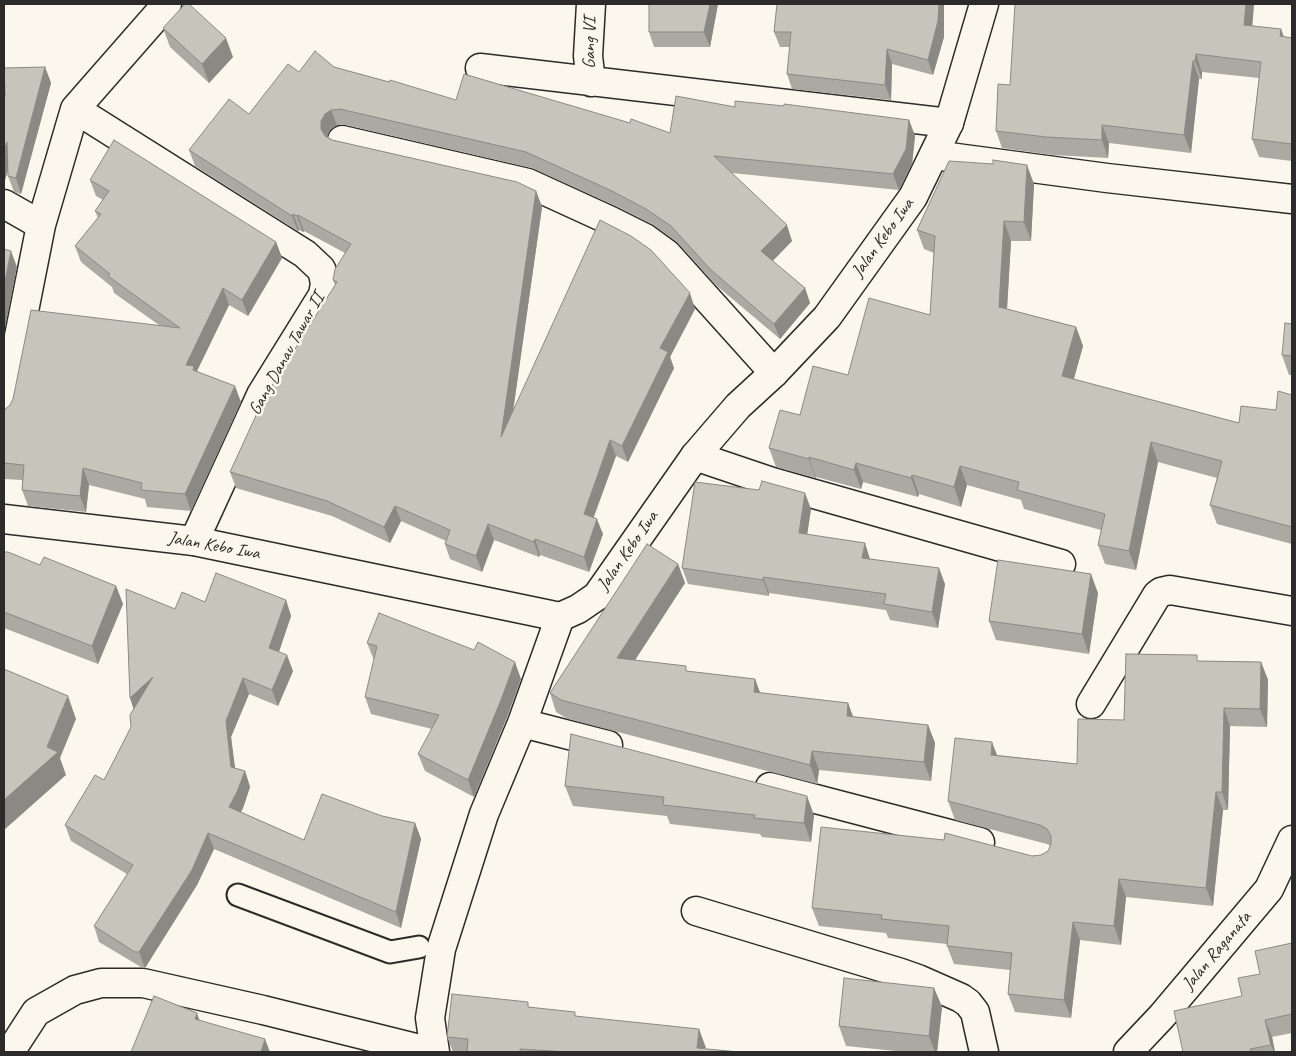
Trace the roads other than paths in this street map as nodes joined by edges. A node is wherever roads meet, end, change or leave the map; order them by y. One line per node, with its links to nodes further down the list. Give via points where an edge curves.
1 (166, 4): 6 (street)
2 (591, 4): 5 (street, Gang VI)
3 (984, 4): 7 (street, Jalan Kebo Iwa)
4 (480, 68): 5 (street)
5 (590, 82): 7 (street)
6 (75, 109): 12 (street); 17 (street, Gang Danau Tawar II, via 305,254 323,274 323,295 261,395)
7 (948, 123): 9 (street, Jalan Kebo Iwa)
8 (342, 140): 13 (street, via 528,184 645,238 667,254)
9 (934, 155): 10 (street); 13 (street, Jalan Kebo Iwa, via 913,197 827,317)
10 (1292, 199)
11 (4, 204): 12 (street)
12 (41, 225): 14 (street)
13 (774, 373): 15 (street, Jalan Kebo Iwa, via 738,406)
14 (4, 412)
15 (695, 456): 18 (street, via 772,482); 20 (street, Jalan Kebo Iwa, via 597,596)
16 (4, 519): 17 (street, Jalan Kebo Iwa)
17 (194, 541): 20 (street, Jalan Kebo Iwa)
18 (1061, 564)
19 (1292, 611): 21 (street, via 1170,590 1161,592)
20 (560, 617): 22 (street)
21 (1091, 704)
22 (522, 723): 23 (street); 29 (street)
23 (628, 750)
24 (744, 781): 26 (street)
25 (1292, 840): 33 (street, Jalan Raganata, via 1269,890)
26 (1005, 848)
27 (238, 895): 29 (lane, via 390,952)
28 (696, 911): 32 (street, via 901,973 961,998 975,1012)
29 (430, 948): 31 (street)
30 (10, 1052): 31 (street, via 36,1012 75,990 100,984 144,984)
31 (433, 1052)
32 (984, 1052)
33 (1128, 1052)

